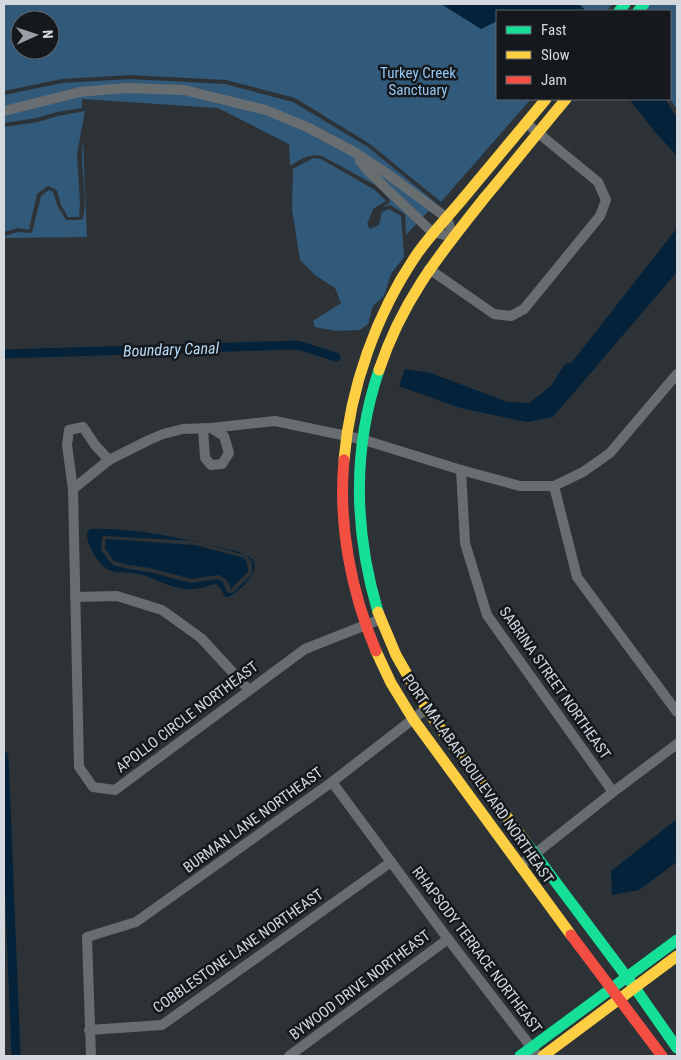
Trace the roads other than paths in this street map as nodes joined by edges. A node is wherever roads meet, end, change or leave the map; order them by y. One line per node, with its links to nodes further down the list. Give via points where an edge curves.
1 (545, 100): 4 (street, PORT MALABAR BOULEVARD NORTHEAST)
2 (565, 100): 5 (street, PORT MALABAR BOULEVARD NORTHEAST)
3 (4, 111): 6 (street, via 80,92 126,88 184,90 274,113)
4 (526, 123): 5 (street); 7 (street, PORT MALABAR BOULEVARD NORTHEAST)
5 (537, 132): 9 (street, PORT MALABAR BOULEVARD NORTHEAST); 10 (street, via 598,182 606,200 600,216 524,309 511,316 494,314)
6 (354, 152): 7 (street); 8 (street, via 370,173)
7 (447, 218): 8 (street, PORT MALABAR BOULEVARD NORTHEAST); 9 (street)
8 (432, 232): 9 (street); 12 (street, PORT MALABAR BOULEVARD NORTHEAST, via 389,302 366,357)
9 (453, 237): 10 (street, PORT MALABAR BOULEVARD NORTHEAST)
10 (429, 269): 13 (street, PORT MALABAR BOULEVARD NORTHEAST, via 403,311 381,360)
11 (677, 374): 16 (street, via 610,453 583,472)
12 (346, 435): 13 (street); 14 (street, via 275,421 183,428); 20 (street, PORT MALABAR BOULEVARD NORTHEAST, via 344,530 354,585)
13 (361, 438): 15 (street); 19 (street, PORT MALABAR BOULEVARD NORTHEAST, via 360,528)
14 (109, 460): 17 (street); 17 (street, APOLLO CIRCLE NORTHEAST, via 83,427 69,430 67,445)
15 (461, 470): 16 (street, via 520,486); 27 (street, SABRINA STREET NORTHEAST, via 465,543 487,615)
16 (554, 486): 23 (street, via 577,577)
17 (73, 489): 18 (street, APOLLO CIRCLE NORTHEAST)
18 (75, 597): 21 (street, via 117,596 162,610 201,638); 21 (street, APOLLO CIRCLE NORTHEAST, via 79,767 93,787 115,790)
19 (380, 620): 20 (street, APOLLO CIRCLE NORTHEAST); 22 (street, PORT MALABAR BOULEVARD NORTHEAST)
20 (366, 624): 21 (street, APOLLO CIRCLE NORTHEAST, via 305,649); 24 (street, PORT MALABAR BOULEVARD NORTHEAST, via 388,678)
21 (249, 690)
22 (426, 709): 24 (street, BURMAN LANE NORTHEAST); 28 (street, PORT MALABAR BOULEVARD NORTHEAST)
23 (677, 712)
24 (413, 719): 26 (street, BURMAN LANE NORTHEAST); 30 (street, PORT MALABAR BOULEVARD NORTHEAST)
25 (677, 744): 27 (street)
26 (332, 782): 29 (street, RHAPSODY TERRACE NORTHEAST); 38 (street, BURMAN LANE NORTHEAST, via 136,922 87,937)
27 (613, 792): 28 (street)
28 (534, 855): 30 (street); 34 (street, PORT MALABAR BOULEVARD NORTHEAST)
29 (391, 862): 31 (street, RHAPSODY TERRACE NORTHEAST); 38 (street, COBBLESTONE LANE NORTHEAST, via 162,1025)
30 (521, 865): 36 (street, PORT MALABAR BOULEVARD NORTHEAST)
31 (448, 939): 40 (street, RHAPSODY TERRACE NORTHEAST); 42 (street, BYWOOD DRIVE NORTHEAST)
32 (677, 940): 34 (street)
33 (677, 956): 35 (street)
34 (627, 978): 35 (street, PORT MALABAR BOULEVARD NORTHEAST); 36 (street)
35 (635, 988): 37 (street); 39 (street, PORT MALABAR BOULEVARD NORTHEAST)
36 (611, 990): 37 (street, PORT MALABAR BOULEVARD NORTHEAST); 40 (street)
37 (619, 1000): 44 (street); 45 (street, PORT MALABAR BOULEVARD NORTHEAST)
38 (89, 1030): 41 (street)
39 (677, 1048)
40 (535, 1052): 43 (street)
41 (91, 1056)
42 (289, 1056)
43 (520, 1056)
44 (543, 1056)
45 (662, 1056)

